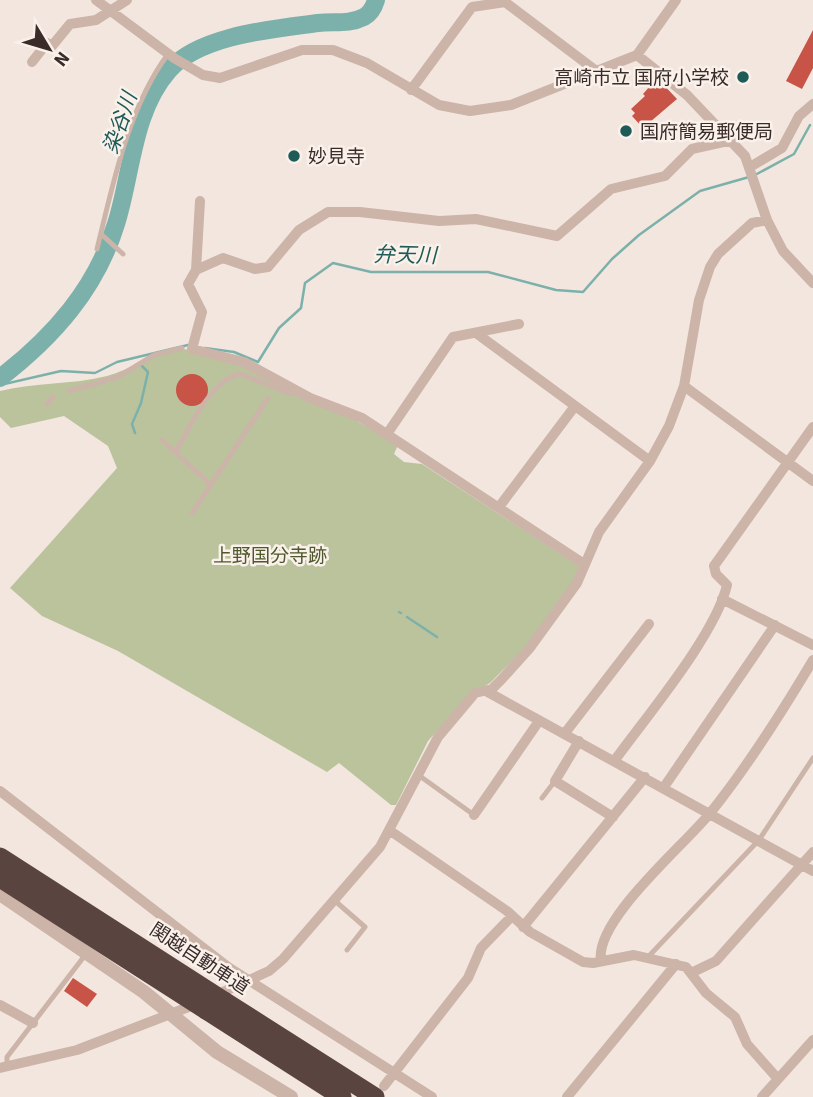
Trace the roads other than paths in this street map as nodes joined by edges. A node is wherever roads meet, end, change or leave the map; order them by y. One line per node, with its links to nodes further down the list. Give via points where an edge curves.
1 (96, 0): 4 (street)
2 (127, 0): 4 (street)
3 (676, 0): 5 (street)
4 (110, 10): 6 (street); 7 (street, via 96,20 70,24)
5 (636, 55): 8 (street); 11 (street, via 687,95)
6 (171, 56): 9 (street, via 193,71 220,78 302,50 333,50 358,58); 15 (lane, via 135,114 108,197)
7 (32, 62)
8 (595, 70): 9 (street, via 511,105 485,110 439,105); 9 (street, via 505,2 472,7)
9 (411, 90)
10 (813, 104): 12 (street, via 799,116 782,148)
11 (732, 140): 12 (street); 18 (street, via 692,149 665,176 611,189 557,236 476,219 439,221 328,212 299,230 268,267 256,269 223,258)
12 (750, 170): 14 (street)
13 (200, 201): 18 (street)
14 (767, 220): 19 (street, via 783,251); 23 (street, via 752,223 710,267 699,300)
15 (103, 235): 16 (lane); 17 (lane)
16 (97, 249)
17 (121, 252)
18 (196, 270): 25 (street, via 188,284 202,312 192,348 244,362)
19 (813, 283)
20 (519, 324): 21 (street)
21 (476, 333): 29 (street); 31 (street, via 453,337)
22 (182, 348): 24 (lane, via 154,355 118,377)
23 (684, 386): 34 (street, via 662,442); 35 (street)
24 (69, 391)
25 (297, 392): 31 (street, via 362,418); 33 (lane, via 290,394 234,374 214,390)
26 (53, 397): 28 (lane)
27 (268, 398): 37 (lane)
28 (47, 404)
29 (575, 406): 34 (street); 38 (street)
30 (813, 427): 35 (street)
31 (387, 435): 38 (street)
32 (162, 440): 33 (lane)
33 (176, 452): 37 (lane)
34 (649, 461): 40 (street, via 598,532)
35 (787, 461): 36 (street); 41 (street, via 714,566 727,585)
36 (813, 481)
37 (211, 485): 39 (lane)
38 (499, 507): 40 (street)
39 (192, 513)
40 (584, 564): 46 (street, via 577,583 528,649)
41 (722, 599): 43 (street); 51 (street, via 684,666)
42 (649, 624): 48 (street)
43 (775, 625): 44 (street); 55 (street)
44 (813, 645)
45 (813, 660): 58 (street)
46 (486, 691): 47 (street); 52 (street, via 475,693 433,743)
47 (539, 721): 48 (street); 59 (street)
48 (565, 733): 49 (street)
49 (579, 741): 51 (street); 54 (street)
50 (813, 758): 62 (lane)
51 (615, 760): 53 (street)
52 (416, 773): 59 (lane); 61 (street)
53 (645, 777): 55 (street); 60 (street)
54 (555, 781): 57 (lane); 60 (street)
55 (664, 787): 58 (street)
56 (0, 791): 77 (street)
57 (542, 798)
58 (711, 813): 62 (street); 74 (street, via 625,905 602,947)
59 (474, 815)
60 (613, 817): 70 (street)
61 (389, 830): 68 (street, via 375,854); 69 (street)
62 (759, 840): 65 (street); 73 (lane)
63 (813, 852): 65 (street)
64 (0, 857): 85 (highway, 関越自動車道, bridge, via 224,1001)
65 (808, 868): 76 (street, via 716,961)
66 (0, 878): 87 (highway, 関越自動車道, bridge)
67 (0, 894): 72 (street)
68 (334, 900): 71 (lane, via 365,927); 77 (street, via 278,964)
69 (512, 916): 70 (street); 83 (street, via 481,948 468,978)
70 (523, 927): 74 (street, via 583,961)
71 (347, 950)
72 (86, 954): 79 (street); 80 (lane)
73 (648, 957): 74 (street, via 628,954); 75 (street)
74 (601, 961)
75 (676, 964): 76 (street); 89 (street)
76 (692, 972): 84 (street, via 706,993 735,1017 747,1044)
77 (247, 981): 79 (street); 83 (street)
78 (0, 1005): 80 (street)
79 (173, 1014): 82 (street, via 77,1050); 86 (street, via 217,1052)
80 (33, 1023): 82 (lane)
81 (812, 1045): 84 (street)
82 (3, 1067)
83 (394, 1073): 85 (street); 88 (street)
84 (778, 1079): 90 (street)
85 (379, 1092)
86 (291, 1097)
87 (342, 1097)
88 (432, 1097)
89 (567, 1097)
90 (762, 1097)

